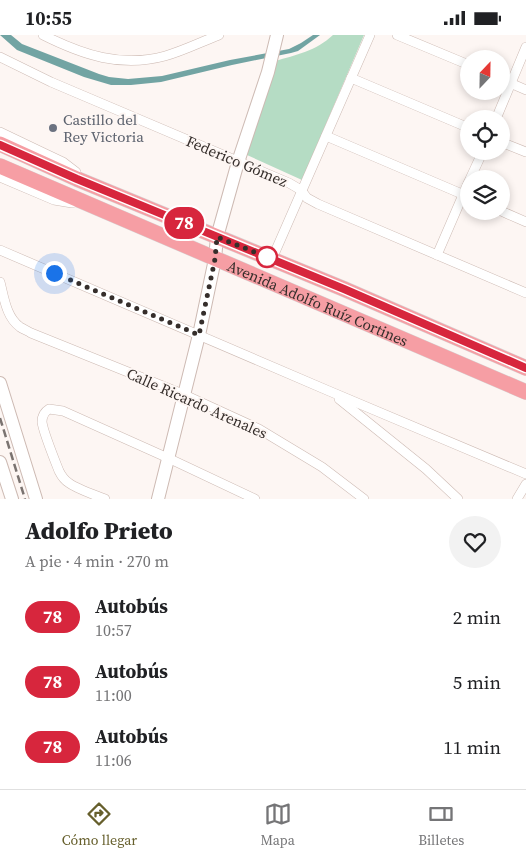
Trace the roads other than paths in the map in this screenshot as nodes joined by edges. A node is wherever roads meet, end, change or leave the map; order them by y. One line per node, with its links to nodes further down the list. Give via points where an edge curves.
1 (43, 35): 2 (street, via 85,54 128,61 166,56)
2 (219, 35)
3 (277, 35): 19 (street)
4 (370, 35): 9 (street)
5 (397, 35): 8 (street)
6 (526, 47): 10 (street)
7 (0, 57): 19 (street, Federico Gómez)
8 (460, 61)
9 (351, 78): 13 (street); 15 (street)
10 (511, 83): 11 (street); 12 (street)
11 (526, 90)
12 (500, 110)
13 (460, 124)
14 (0, 132): 22 (street, via 63,162 76,172)
15 (326, 136): 23 (street); 24 (street)
16 (0, 145): 22 (main road, Avenida Adolfo Ruíz Cortines)
17 (510, 145): 18 (street)
18 (526, 152)
19 (238, 162): 23 (street, Federico Gómez); 29 (street)
20 (0, 166): 25 (main road, Avenida Adolfo Ruíz Cortines)
21 (0, 177): 25 (street, via 54,199)
22 (77, 179): 29 (main road, Avenida Adolfo Ruíz Cortines)
23 (301, 190): 31 (street, Federico Gómez, via 318,204); 33 (street)
24 (460, 193)
25 (91, 206): 32 (main road, Avenida Adolfo Ruíz Cortines)
26 (460, 208): 31 (street)
27 (510, 215): 28 (street)
28 (526, 222)
29 (217, 237): 32 (street); 33 (main road, Avenida Adolfo Ruíz Cortines)
30 (0, 250): 36 (street)
31 (436, 255): 35 (street, Federico Gómez)
32 (215, 259): 36 (street); 40 (main road, Avenida Adolfo Ruíz Cortines)
33 (272, 259): 37 (main road, Avenida Adolfo Ruíz Cortines)
34 (0, 282): 41 (street, Calle Ricardo Arenales, via 8,310 19,327)
35 (526, 293)
36 (199, 335): 39 (street); 41 (street)
37 (526, 368)
38 (0, 383): 47 (street)
39 (329, 391): 44 (street); 52 (street)
40 (526, 392)
41 (185, 395): 42 (street); 51 (street, Calle Ricardo Arenales, via 259,429 322,467)
42 (168, 458): 48 (street, via 63,411 45,411 44,430 63,478); 49 (street); 50 (street)
43 (0, 462): 46 (street)
44 (526, 474)
45 (526, 484): 53 (street)
46 (12, 499)
47 (36, 499)
48 (105, 499)
49 (158, 499)
50 (255, 499)
51 (364, 499)
52 (458, 499)
53 (517, 499)

